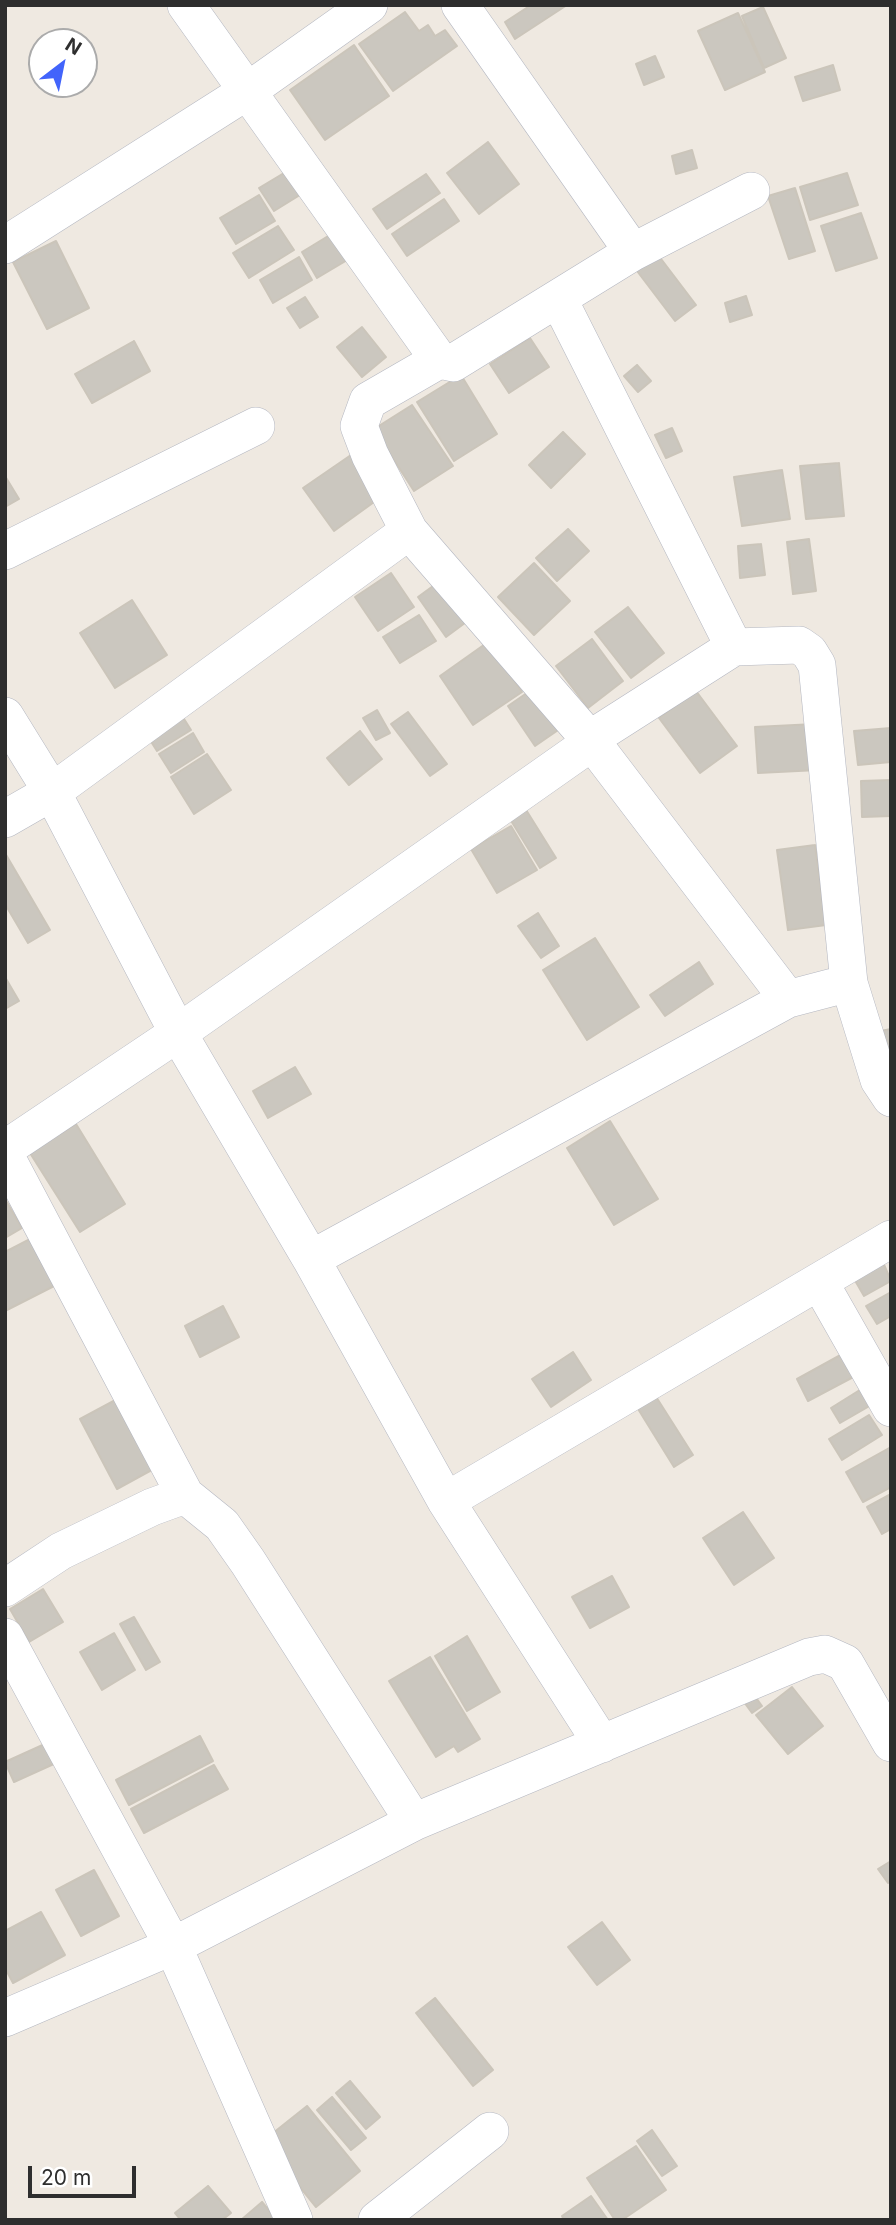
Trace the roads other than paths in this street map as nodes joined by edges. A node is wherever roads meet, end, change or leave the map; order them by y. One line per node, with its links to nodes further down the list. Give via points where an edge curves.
1 (186, 5): 4 (street)
2 (369, 5): 4 (street)
3 (460, 5): 7 (street)
4 (249, 90): 6 (street); 9 (street)
5 (751, 191): 7 (street)
6 (5, 245)
7 (634, 252): 8 (street)
8 (559, 300): 9 (street, via 453,363); 13 (street)
9 (439, 360): 11 (street, via 368,401 359,426)
10 (256, 426): 12 (street)
11 (409, 531): 15 (street); 16 (street)
12 (5, 551)
13 (734, 647): 15 (street); 18 (street, via 799,645 817,665)
14 (5, 716): 16 (street)
15 (591, 741): 19 (street); 20 (street)
16 (52, 792): 17 (street); 20 (street)
17 (5, 819)
18 (849, 983): 19 (street); 21 (street, via 878,1080)
19 (788, 999): 24 (street)
20 (178, 1033): 22 (street); 24 (street)
21 (891, 1098)
22 (9, 1139): 27 (street)
23 (891, 1239): 25 (street)
24 (312, 1259): 28 (street)
25 (820, 1283): 26 (street); 28 (street)
26 (891, 1408)
27 (185, 1494): 29 (street, via 61,1552); 33 (street, via 222,1525 248,1562)
28 (446, 1501): 32 (street)
29 (5, 1588)
30 (5, 1637): 34 (street)
31 (891, 1743): 32 (street, via 845,1663 825,1654)
32 (602, 1744): 33 (street)
33 (414, 1822): 34 (street)
34 (173, 1946): 35 (street); 37 (street)
35 (5, 2018)
36 (490, 2131): 38 (street)
37 (293, 2220)
38 (377, 2220)

